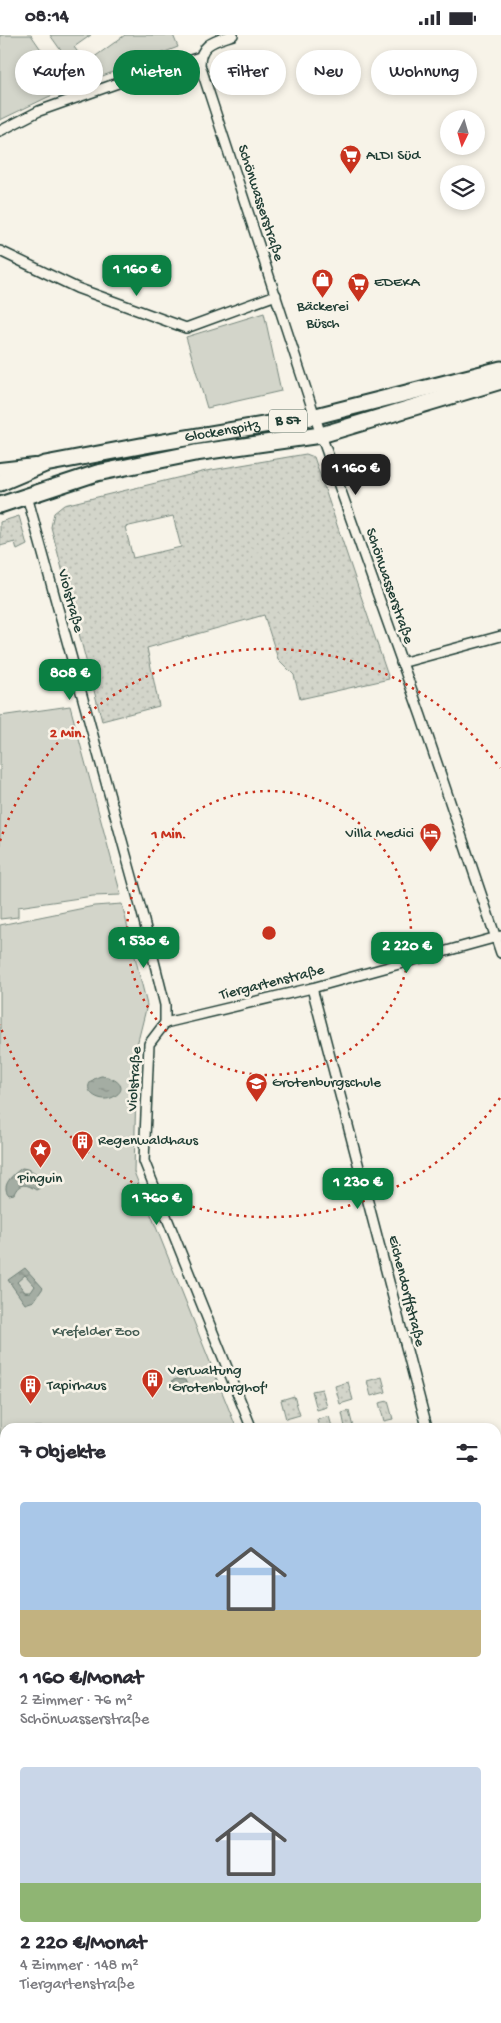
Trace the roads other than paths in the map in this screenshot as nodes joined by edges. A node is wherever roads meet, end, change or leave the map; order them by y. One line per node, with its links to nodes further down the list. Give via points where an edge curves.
1 (233, 35): 2 (street, via 204,47)
2 (200, 57)
3 (200, 65): 7 (street, Schönwasserstraße)
4 (113, 85): 5 (street, via 39,111)
5 (0, 131)
6 (0, 251): 7 (street, via 77,288 186,328)
7 (276, 295): 10 (street, Schönwasserstraße)
8 (501, 369): 10 (main road, Glockenspitz / B 57)
9 (501, 381): 11 (main road, Glockenspitz / B 57)
10 (316, 416): 11 (street, Schönwasserstraße); 12 (main road, Glockenspitz / B 57)
11 (321, 435): 15 (main road, Glockenspitz / B 57, via 194,453 97,473); 18 (street, Schönwasserstraße)
12 (45, 464): 13 (main road, Glockenspitz); 14 (main road, B 57)
13 (0, 469)
14 (0, 483)
15 (27, 496): 16 (main road, B 57); 22 (street, Violstraße, via 143,919 165,1005)
16 (0, 505)
17 (501, 636): 18 (street)
18 (401, 663): 19 (street, Schönwasserstraße)
19 (498, 937): 20 (street, Schönwasserstraße); 21 (street, Tiergartenstraße)
20 (501, 953)
21 (312, 987): 22 (street, Tiergartenstraße); 24 (street, Eichendorffstraße)
22 (165, 1023): 23 (street, Violstraße, via 149,1044 144,1161)
23 (249, 1423)
24 (426, 1423)

